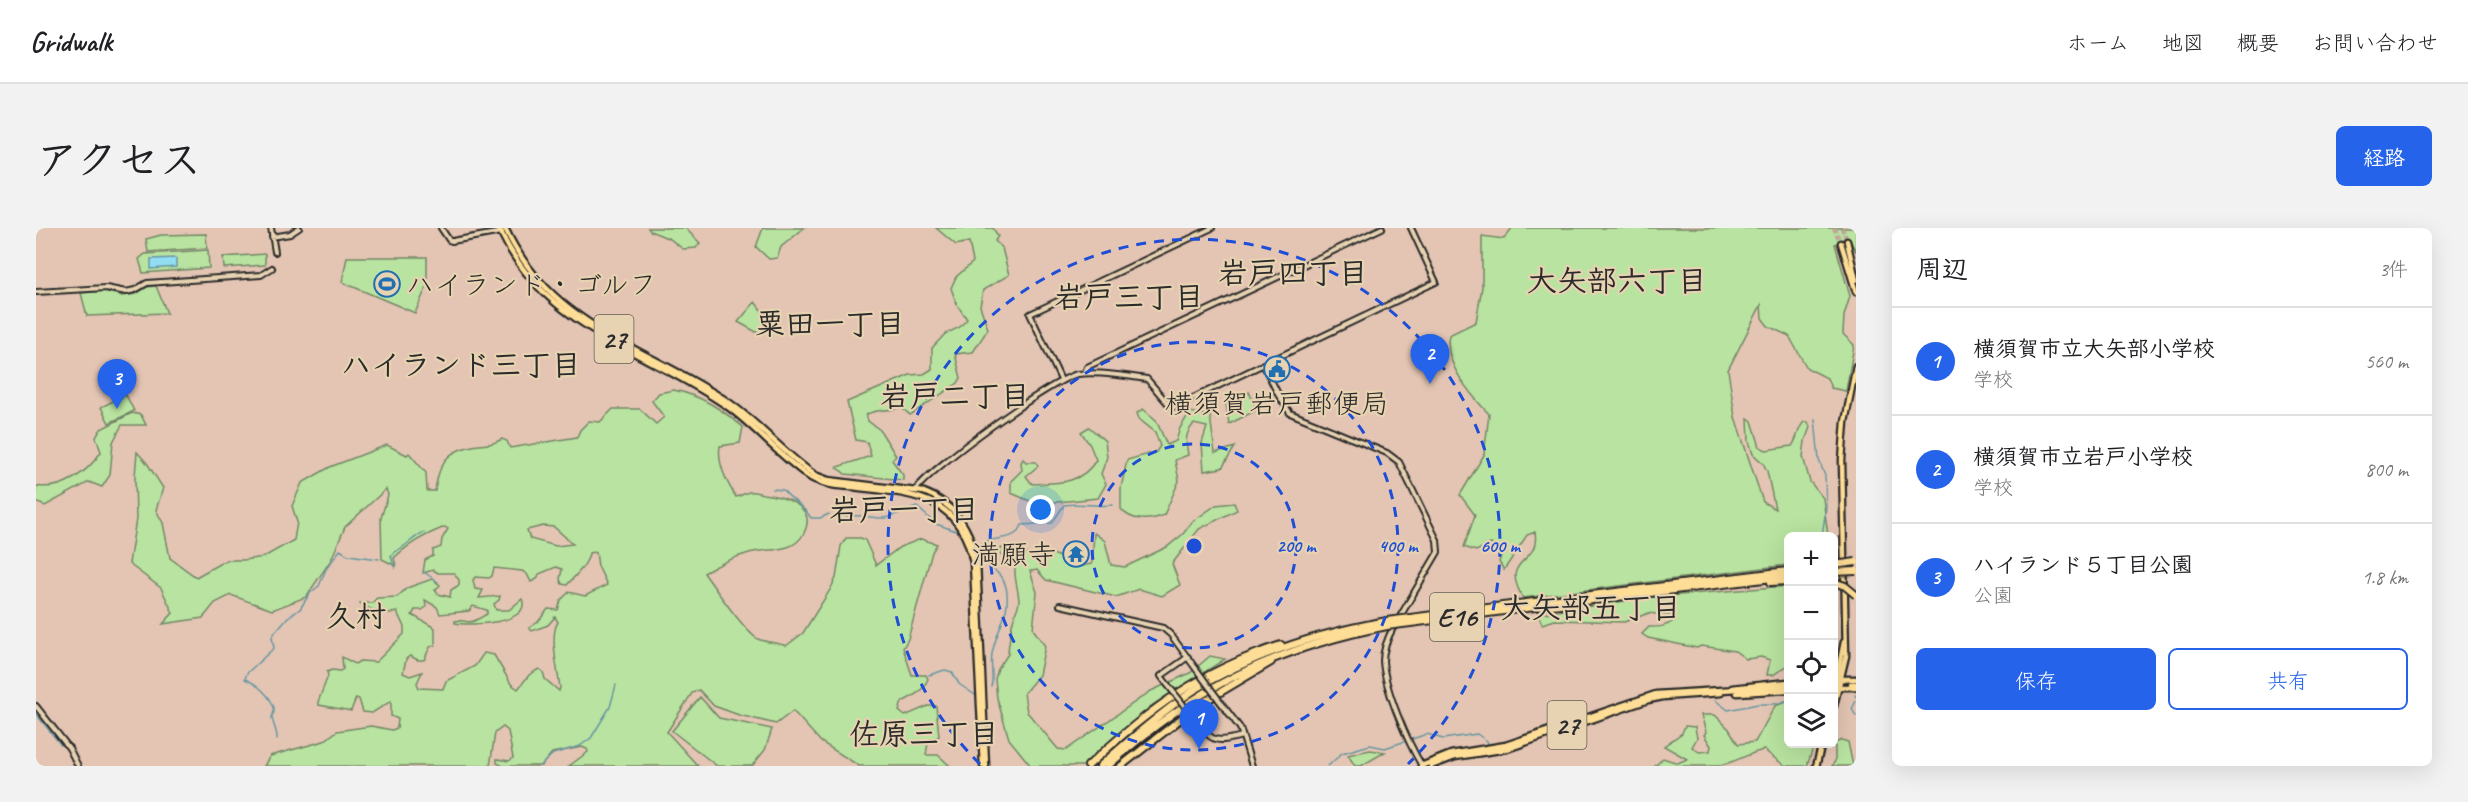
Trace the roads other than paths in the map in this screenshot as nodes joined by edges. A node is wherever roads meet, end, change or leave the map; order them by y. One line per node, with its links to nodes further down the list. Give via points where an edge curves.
1 (271, 228): 8 (street)
2 (299, 228): 8 (street)
3 (441, 228): 7 (street, via 452,241)
4 (1212, 228): 19 (street, via 1030,314)
5 (1382, 228): 18 (street, via 1087,367)
6 (1411, 228): 16 (street, via 1436,282)
7 (503, 230): 20 (main road, 27, via 531,271 568,309 725,400 815,475)
8 (272, 237): 11 (street)
9 (1847, 241): 13 (main road)
10 (1840, 243): 15 (main road)
11 (275, 252)
12 (272, 268): 14 (street, via 258,276 147,283 126,292 106,288)
13 (1856, 280)
14 (36, 292)
15 (1856, 292)
16 (1263, 364): 18 (street, via 1172,407 1147,379); 54 (street, via 1290,413 1387,453 1399,462 1437,540 1435,560 1389,635 1383,660 1407,740)
17 (1856, 366): 37 (main road, via 1842,460 1845,634)
18 (1085, 374): 19 (street)
19 (1061, 380): 20 (street, via 947,460)
20 (914, 492): 48 (main road, 27, via 950,514 963,531 970,551)
21 (1856, 564): 22 (highway, bridge)
22 (1838, 566)
23 (1856, 571): 25 (highway, bridge)
24 (1784, 572): 32 (highway, E16)
25 (1838, 572)
26 (1784, 577): 29 (highway, E16)
27 (1784, 581): 29 (highway)
28 (1838, 584): 30 (highway, bridge)
29 (1694, 588): 32 (highway, E16)
30 (1856, 595)
31 (1060, 605): 36 (street, via 1163,628)
32 (1526, 606): 33 (highway, E16, bridge)
33 (1387, 624): 34 (highway, E16); 35 (highway, E16)
34 (1367, 625): 49 (highway, via 1322,633 1225,665 1163,702); 50 (highway, E16, via 1298,643 1212,680 1162,714)
35 (1315, 643): 51 (highway, E16, via 1266,660 1210,688 1156,725); 52 (highway, via 1222,690)
36 (1188, 657): 45 (street, bridge); 45 (street, bridge, via 1161,676 1208,736 1220,742)
37 (1838, 673)
38 (1838, 679): 39 (main road)
39 (1855, 684): 42 (main road)
40 (1784, 686): 43 (main road, 27)
41 (1784, 686): 43 (main road)
42 (1838, 687)
43 (1713, 693): 54 (main road, 27, via 1668,693 1644,698 1506,745 1450,754); 55 (main road, 27, via 1648,700 1507,749)
44 (36, 706): 47 (street)
45 (1242, 736): 53 (street)
46 (1821, 748): 56 (main road)
47 (78, 766)
48 (985, 766)
49 (1088, 766)
50 (1100, 766)
51 (1108, 766)
52 (1120, 766)
53 (1252, 766)
54 (1422, 766)
55 (1431, 766)
56 (1816, 766)

